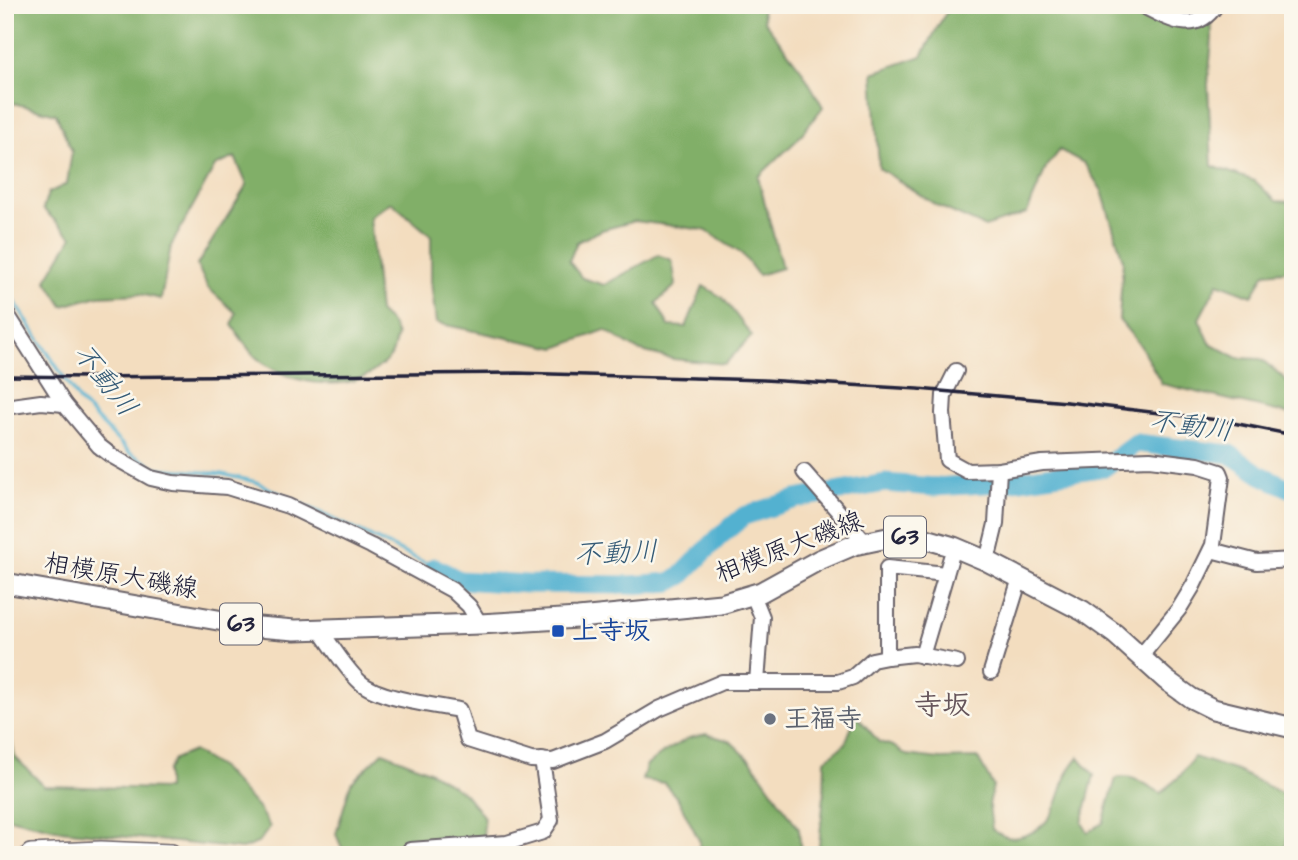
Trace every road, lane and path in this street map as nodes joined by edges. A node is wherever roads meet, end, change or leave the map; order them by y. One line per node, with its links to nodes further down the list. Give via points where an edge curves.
1 (1141, 5): 2 (street, via 1177,22 1192,23)
2 (1216, 5)
3 (1292, 5): 4 (street)
4 (1293, 43)
5 (5, 311): 7 (street)
6 (956, 371): 9 (street, via 944,395 947,460 967,471)
7 (64, 404): 8 (street); 20 (street, via 99,446 124,464 151,478 227,487 288,506 452,590)
8 (5, 407)
9 (999, 470): 13 (street, via 1042,463 1150,459 1220,472); 15 (street, via 996,524)
10 (804, 472): 11 (street)
11 (865, 541): 12 (main road, 相模原大磯線 / 63, via 923,538); 19 (main road, 相模原大磯線 / 63)
12 (954, 547): 15 (main road, 相模原大磯線 / 63); 16 (street)
13 (1211, 550): 14 (street, via 1256,562); 23 (street, via 1179,609)
14 (1293, 560)
15 (987, 561): 17 (main road, 相模原大磯線 / 63)
16 (946, 574): 22 (street); 24 (street, via 887,568)
17 (1020, 578): 23 (main road, 相模原大磯線 / 63, via 1083,611); 26 (street)
18 (5, 583): 21 (main road, 相模原大磯線 / 63, via 258,627)
19 (753, 595): 20 (main road, 相模原大磯線 / 63, via 722,604); 27 (street, via 762,617)
20 (480, 624): 21 (main road, 相模原大磯線 / 63)
21 (320, 629): 29 (street, via 362,684 386,695 459,710 468,740)
22 (922, 656): 24 (street); 25 (street)
23 (1141, 656): 28 (main road, 相模原大磯線 / 63, via 1166,680 1213,709)
24 (887, 657): 27 (street, via 872,660 853,677 838,682)
25 (957, 663)
26 (991, 672)
27 (757, 682): 29 (street, via 722,682 659,709 605,741 553,761)
28 (1293, 729)
29 (542, 760): 32 (street, via 551,820 544,832 507,843 410,850)
30 (31, 855): 31 (highway)
31 (171, 855)
32 (407, 855)

